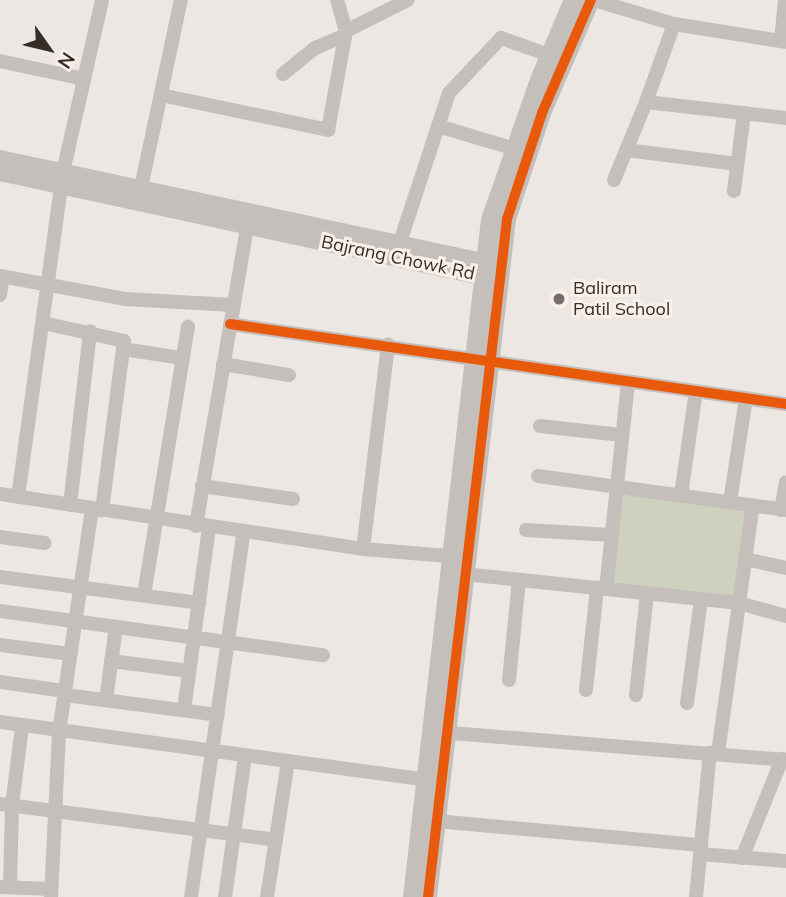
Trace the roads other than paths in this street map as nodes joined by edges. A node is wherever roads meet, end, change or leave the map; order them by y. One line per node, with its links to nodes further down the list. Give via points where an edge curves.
1 (102, 0): 14 (street)
2 (181, 0): 15 (street)
3 (337, 0): 9 (street)
4 (408, 0): 9 (street)
5 (573, 0): 11 (street)
6 (592, 0): 8 (street); 31 (street, via 542,113)
7 (785, 0): 10 (street)
8 (674, 24): 10 (street); 16 (street)
9 (346, 33): 13 (street, via 315,48); 15 (street, via 328,130)
10 (783, 41)
11 (549, 55): 19 (street, via 501,38 449,93); 20 (street)
12 (0, 61): 14 (street)
13 (283, 74)
14 (84, 79): 25 (street)
15 (161, 95): 28 (street)
16 (646, 102): 17 (street); 21 (street)
17 (744, 113): 18 (street); 23 (street)
18 (786, 118)
19 (438, 126): 20 (street); 30 (street)
20 (515, 149): 31 (street, via 491,220)
21 (626, 150): 23 (street); 26 (street)
22 (0, 159): 25 (street, Bajrang Chowk Rd)
23 (737, 164): 27 (street)
24 (0, 172): 25 (street, Bajrang Chowk Rd)
25 (63, 179): 28 (street, Bajrang Chowk Rd); 33 (street)
26 (614, 180)
27 (734, 191)
28 (140, 195): 29 (street, Bajrang Chowk Rd)
29 (248, 218): 30 (street, Bajrang Chowk Rd); 31 (street, Bajrang Chowk Rd); 35 (street)
30 (400, 242): 31 (street, Bajrang Chowk Rd)
31 (489, 268): 43 (street)
32 (1, 276): 33 (street); 34 (street)
33 (49, 282): 35 (street, via 125,299); 36 (street)
34 (0, 295)
35 (233, 305): 37 (street)
36 (43, 323): 39 (street); 58 (street)
37 (230, 324): 40 (street); 44 (street)
38 (188, 327): 42 (street)
39 (90, 331): 41 (street, via 120,336); 61 (street)
40 (388, 345): 43 (street); 72 (street)
41 (123, 349): 42 (street); 63 (street)
42 (183, 358): 65 (street)
43 (480, 360): 46 (street); 74 (street)
44 (223, 364): 45 (street); 55 (street)
45 (289, 375)
46 (628, 382): 47 (street); 51 (street)
47 (696, 391): 48 (street); 57 (street)
48 (746, 398): 49 (street); 60 (street)
49 (786, 404)
50 (540, 426): 51 (street)
51 (622, 435): 54 (street)
52 (538, 476): 54 (street)
53 (786, 482): 64 (street)
54 (616, 485): 57 (street); 69 (street)
55 (202, 486): 59 (street); 66 (street)
56 (0, 494): 58 (street)
57 (681, 495): 60 (street)
58 (18, 496): 61 (street)
59 (293, 499)
60 (730, 502): 62 (street)
61 (70, 505): 63 (street)
62 (753, 506): 64 (street); 73 (street)
63 (97, 510): 65 (street); 78 (street)
64 (784, 510)
65 (155, 519): 66 (street); 81 (street)
66 (202, 526): 68 (street); 83 (street)
67 (526, 530): 69 (street)
68 (244, 531): 72 (street); 90 (street)
69 (611, 535): 79 (street)
70 (0, 537): 71 (street)
71 (45, 543)
72 (363, 549): 74 (street)
73 (746, 559): 75 (street); 84 (street)
74 (460, 562): 77 (street); 108 (street)
75 (786, 568)
76 (0, 576): 78 (street)
77 (519, 580): 79 (street); 96 (street)
78 (80, 587): 81 (street); 87 (street)
79 (601, 589): 80 (street); 98 (street)
80 (647, 593): 82 (street); 100 (street)
81 (144, 595): 83 (street)
82 (701, 599): 84 (street); 102 (street)
83 (199, 603): 89 (street)
84 (739, 603): 86 (street); 110 (street)
85 (0, 611): 87 (street)
86 (786, 616)
87 (75, 621): 88 (street); 92 (street)
88 (116, 627): 89 (street); 94 (street)
89 (194, 638): 90 (street); 95 (street)
90 (228, 642): 93 (street); 104 (street)
91 (0, 645): 92 (street)
92 (71, 653): 99 (street)
93 (323, 655)
94 (111, 661): 95 (street); 101 (street)
95 (189, 671): 103 (street)
96 (509, 680)
97 (0, 682): 99 (street)
98 (586, 690)
99 (65, 693): 101 (street); 107 (street)
100 (636, 695)
101 (106, 700): 103 (street)
102 (687, 703)
103 (184, 710): 104 (street)
104 (218, 715): 109 (street)
105 (0, 722): 106 (street)
106 (22, 727): 107 (street); 115 (street)
107 (59, 732): 109 (street); 116 (street)
108 (438, 732): 110 (street); 114 (street)
109 (212, 752): 111 (street); 118 (street)
110 (714, 752): 112 (street); 121 (street)
111 (244, 757): 113 (street); 119 (street)
112 (784, 760): 122 (street)
113 (288, 762): 114 (street); 120 (street)
114 (432, 780): 117 (street); 129 (street)
115 (6, 805): 116 (street); 124 (street)
116 (54, 808): 118 (street); 125 (street)
117 (436, 821): 121 (street); 130 (street)
118 (201, 829): 119 (street); 126 (street)
119 (234, 834): 120 (street); 127 (street)
120 (276, 840): 128 (street)
121 (701, 849): 122 (street); 131 (street)
122 (742, 858): 123 (street)
123 (786, 861)
124 (5, 887): 125 (street)
125 (51, 893)
126 (191, 897)
127 (225, 897)
128 (267, 897)
129 (412, 897)
130 (428, 897)
131 (696, 897)

